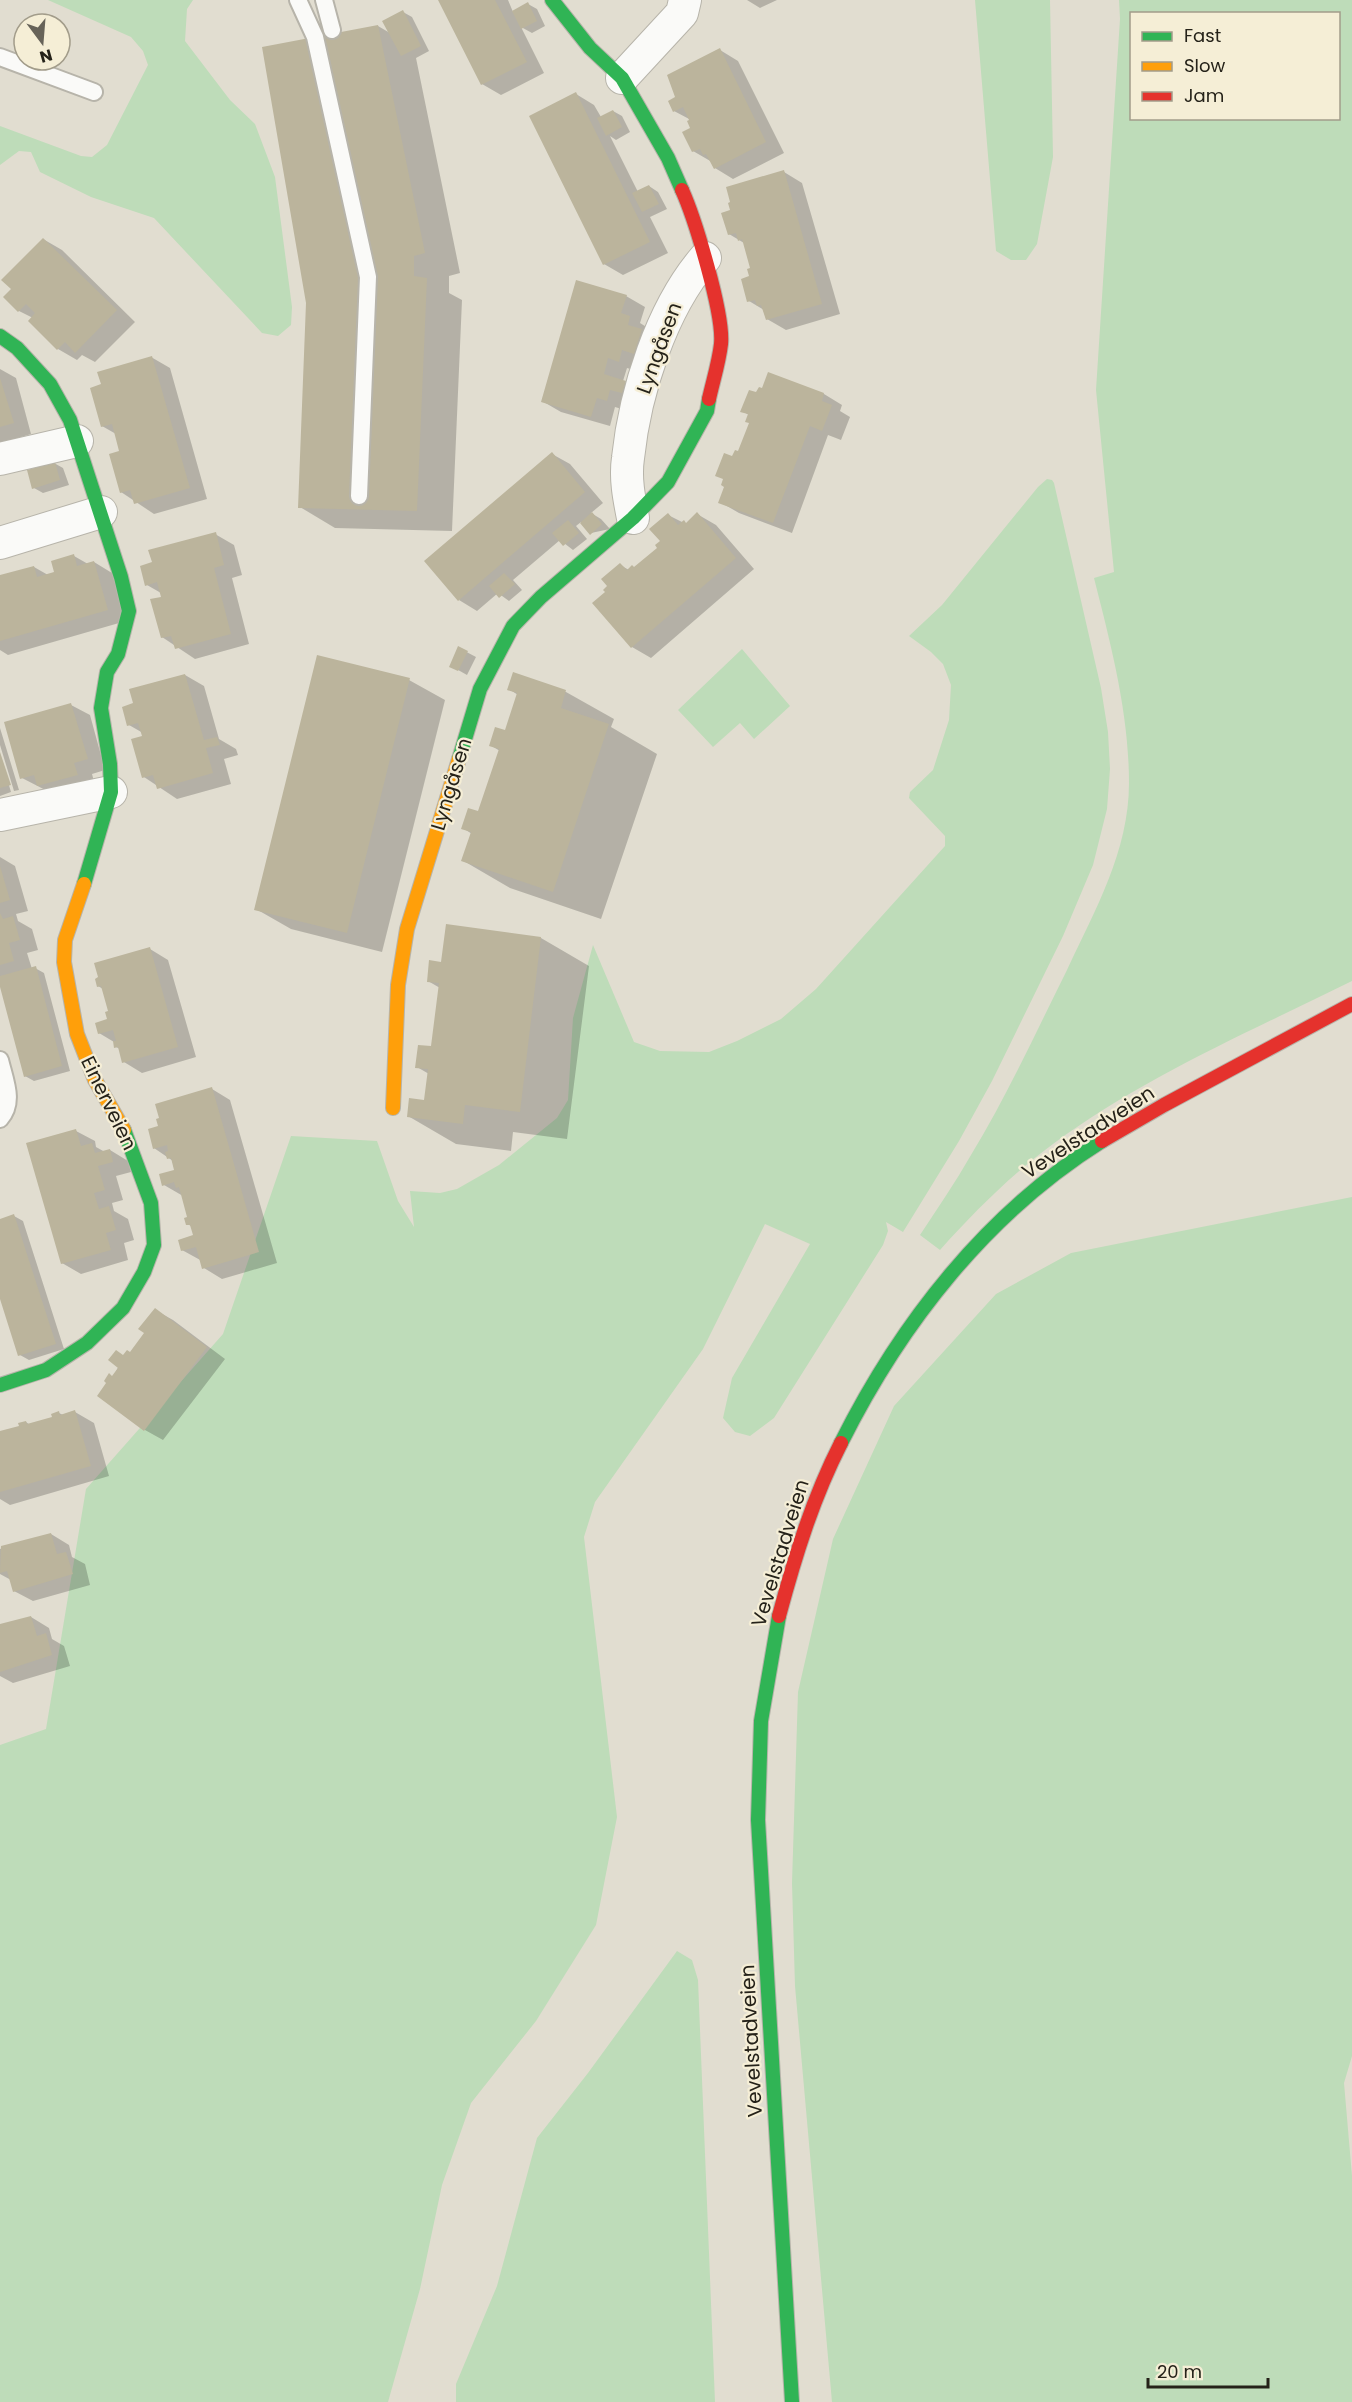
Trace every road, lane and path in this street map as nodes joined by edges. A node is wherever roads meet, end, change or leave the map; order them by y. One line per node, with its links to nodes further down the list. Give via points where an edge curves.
1 (298, 0): 13 (lane, via 315,37 368,277)
2 (324, 0): 5 (lane)
3 (552, 0): 7 (street, Lyngåsen, via 590,48)
4 (685, 0): 7 (street, via 682,13)
5 (332, 30)
6 (0, 57): 8 (lane)
7 (622, 78): 9 (street, Lyngåsen, via 668,158 686,198)
8 (94, 92)
9 (705, 258): 15 (street, Lyngåsen, via 670,310 637,410 627,459 627,491); 15 (street, Lyngåsen, via 721,342 707,411 668,482)
10 (0, 336): 11 (street, Einerveien, via 17,348 50,384)
11 (77, 441): 12 (street); 14 (street, Einerveien)
12 (0, 459)
13 (359, 496)
14 (101, 512): 16 (street); 17 (street, Einerveien, via 129,611 118,654 107,672 101,708)
15 (633, 518): 21 (street, Lyngåsen, via 513,626 480,688 407,929 398,986)
16 (0, 543)
17 (111, 792): 18 (street); 23 (street, Einerveien, via 65,940 64,962 77,1034 94,1080 128,1137 151,1203 154,1245 123,1308 87,1343 46,1370)
18 (0, 815)
19 (1352, 1004): 24 (street, Vevelstadveien, via 1131,1123 1071,1161 1025,1197 945,1280 912,1324 864,1395 821,1484 784,1594 771,1651 759,1749 761,1894)
20 (0, 1060): 22 (lane, via 8,1093 7,1111)
21 (393, 1108)
22 (0, 1119)
23 (2, 1377)
24 (792, 2402)

